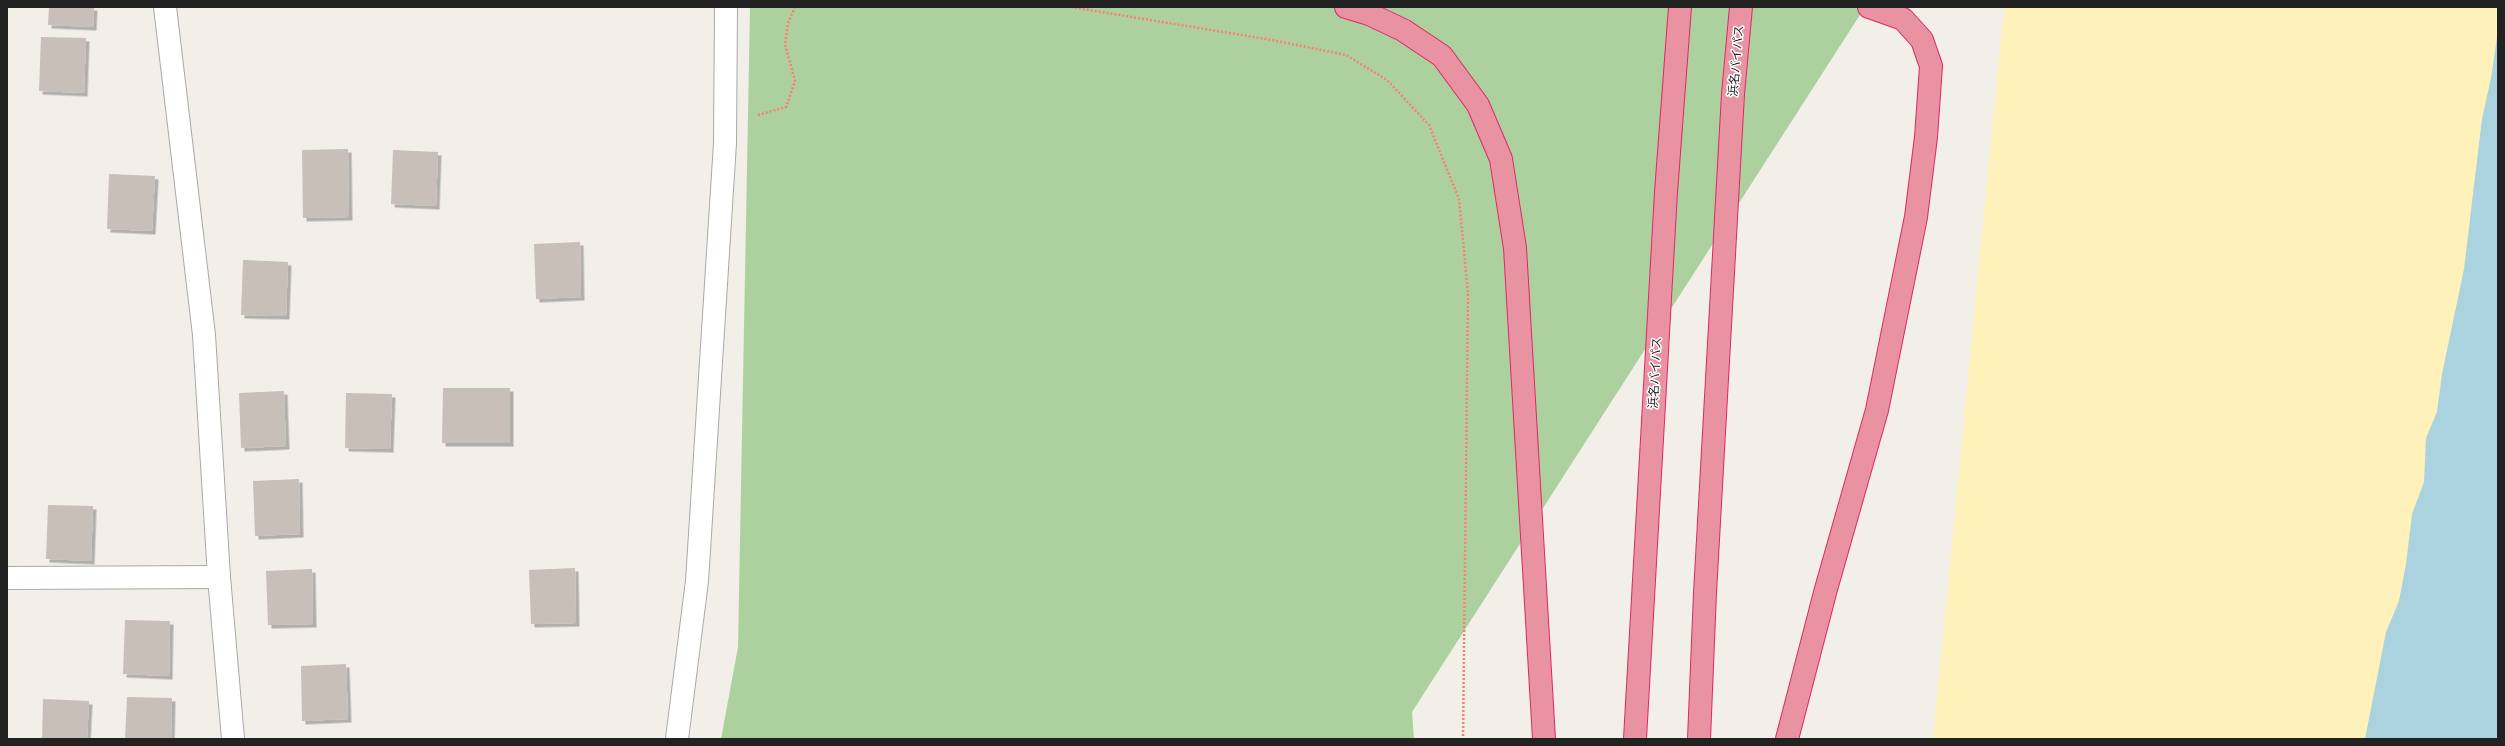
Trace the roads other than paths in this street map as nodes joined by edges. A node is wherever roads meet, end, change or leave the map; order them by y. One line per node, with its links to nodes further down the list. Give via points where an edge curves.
1 (165, 7): 7 (street, via 204,335)
2 (726, 7): 10 (street, via 725,143 697,581)
3 (1346, 7): 11 (highway, via 1369,14 1403,30 1442,56 1478,105 1501,158 1515,248)
4 (1680, 7): 12 (highway, 浜名バイパス, via 1666,192)
5 (1741, 7): 13 (highway, 浜名バイパス, via 1733,94 1705,585)
6 (1869, 7): 14 (highway, via 1902,19 1922,40 1931,66 1926,137 1916,217 1877,410 1826,588)
7 (218, 577): 8 (street); 9 (street)
8 (7, 578)
9 (233, 739)
10 (677, 739)
11 (1544, 739)
12 (1635, 739)
13 (1699, 739)
14 (1787, 739)

